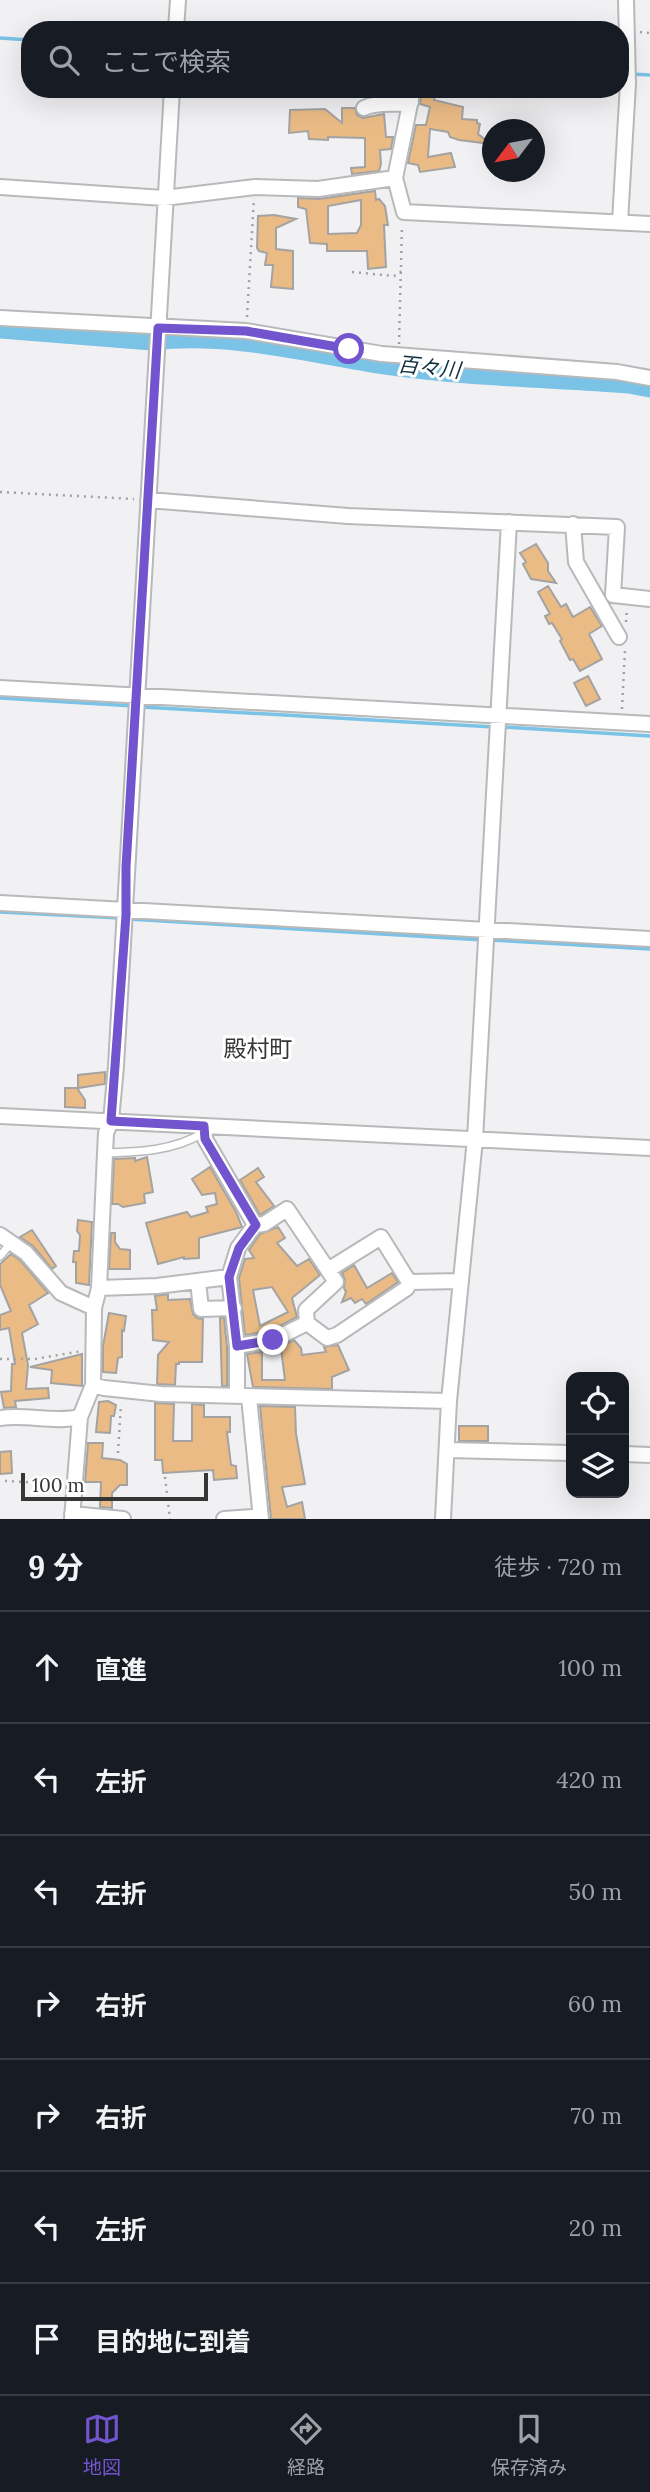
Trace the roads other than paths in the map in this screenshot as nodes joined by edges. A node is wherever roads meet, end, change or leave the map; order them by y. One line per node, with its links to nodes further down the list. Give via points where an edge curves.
1 (178, 0): 3 (street)
2 (626, 0): 4 (street)
3 (177, 21)
4 (625, 21)
5 (171, 98): 12 (street)
6 (408, 98): 9 (street, via 400,105)
7 (411, 98): 10 (street)
8 (624, 98): 13 (street)
9 (364, 108)
10 (395, 178): 12 (street, via 318,189 255,187); 13 (street, via 404,212)
11 (0, 187): 12 (street)
12 (164, 198): 16 (street)
13 (620, 222): 14 (street)
14 (650, 224)
15 (0, 318): 16 (street)
16 (158, 334): 17 (street, via 246,331 382,354); 18 (street)
17 (650, 378)
18 (148, 500): 19 (street, via 348,516); 26 (street)
19 (509, 522): 20 (street); 27 (street)
20 (573, 524): 21 (street, via 617,527); 22 (street, via 576,562)
21 (620, 596): 22 (street); 23 (street)
22 (597, 599): 24 (street)
23 (650, 599)
24 (624, 634)
25 (0, 688): 26 (street)
26 (137, 703): 27 (street); 30 (street)
27 (499, 723): 28 (street); 31 (street)
28 (650, 724)
29 (0, 903): 30 (street)
30 (126, 916): 31 (street); 34 (street)
31 (487, 936): 32 (street); 36 (street)
32 (650, 939)
33 (0, 1116): 34 (street)
34 (111, 1121): 35 (street); 38 (street)
35 (204, 1130): 36 (street); 38 (lane, via 184,1143 161,1149); 39 (street)
36 (475, 1139): 37 (street); 45 (street)
37 (650, 1148)
38 (105, 1153): 47 (street)
39 (256, 1225): 42 (street, via 287,1209); 43 (street, via 239,1248)
40 (6, 1239): 41 (lane); 48 (street, via 26,1253 61,1293)
41 (0, 1256)
42 (328, 1270): 46 (street, via 381,1237); 50 (street, via 336,1282 306,1310)
43 (229, 1277): 44 (street); 49 (street)
44 (198, 1281): 47 (street); 49 (street, via 201,1309)
45 (461, 1281): 46 (street); 54 (street)
46 (409, 1282): 50 (street, via 407,1288 337,1335 327,1338)
47 (99, 1288): 48 (street)
48 (94, 1308): 52 (street)
49 (233, 1308): 51 (street)
50 (307, 1323): 51 (street, via 273,1340)
51 (237, 1346): 53 (street)
52 (93, 1385): 53 (street, via 161,1394); 55 (street)
53 (243, 1396): 54 (street); 64 (street)
54 (449, 1401): 57 (street)
55 (80, 1417): 56 (street); 61 (street)
56 (0, 1418)
57 (447, 1450): 58 (street); 65 (street)
58 (566, 1453)
59 (629, 1454): 60 (street)
60 (650, 1455)
61 (72, 1517): 62 (street)
62 (123, 1519)
63 (224, 1519): 64 (street)
64 (258, 1519)
65 (443, 1519)

